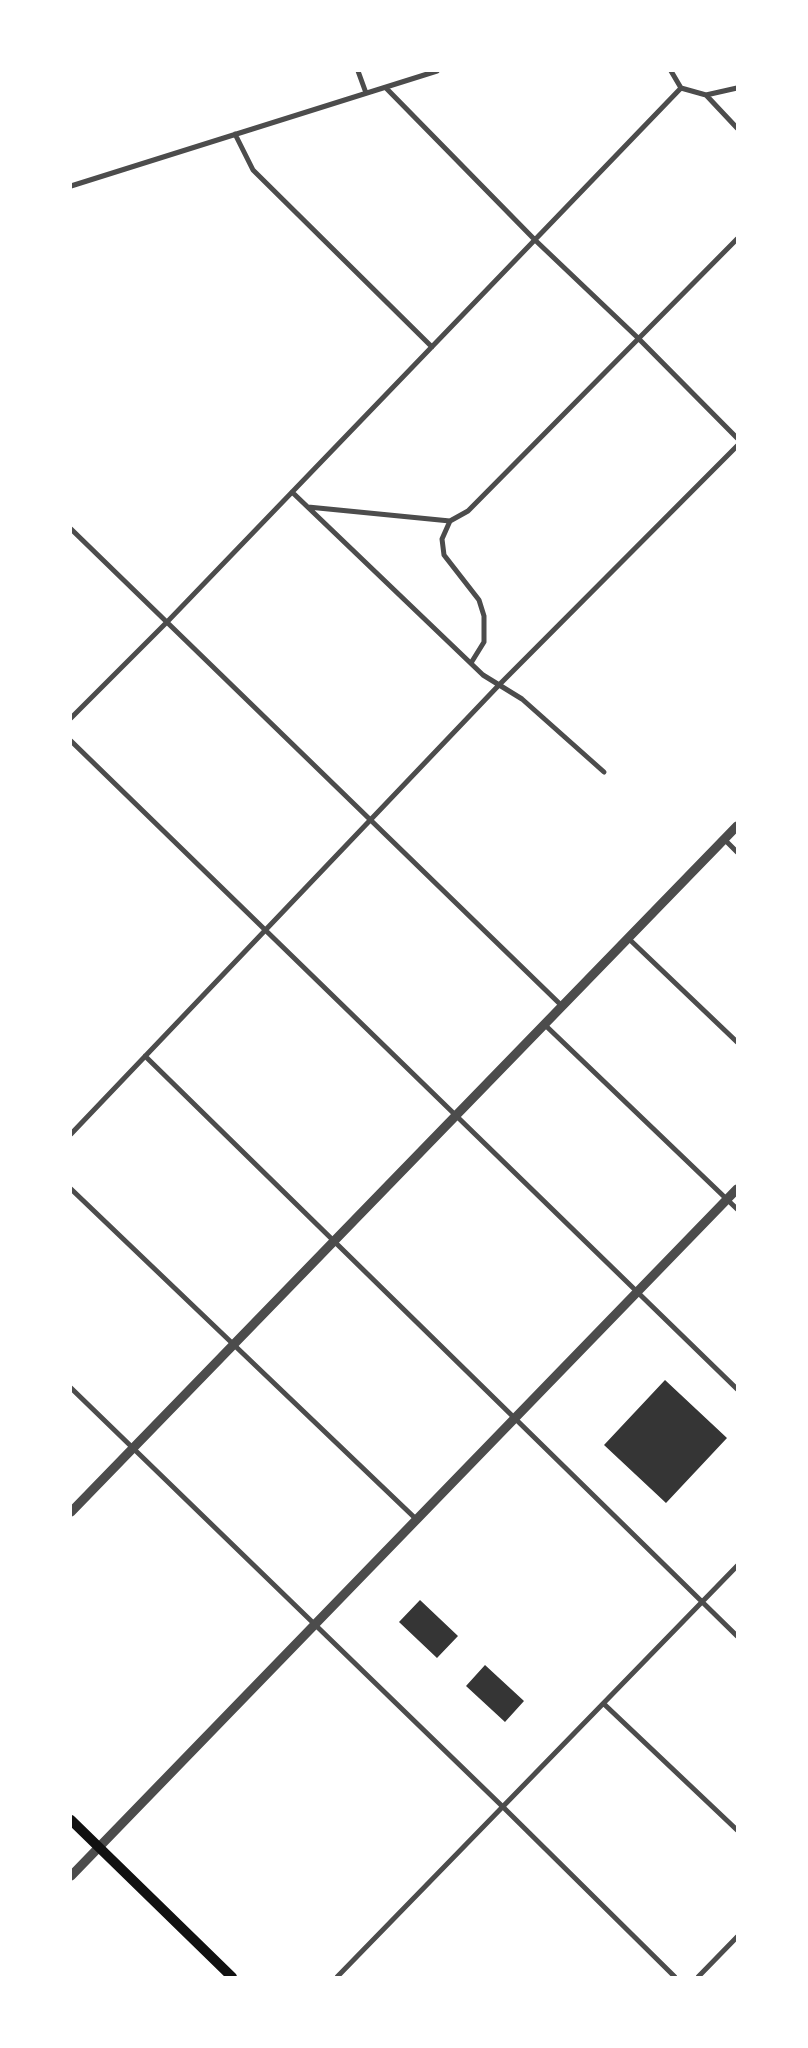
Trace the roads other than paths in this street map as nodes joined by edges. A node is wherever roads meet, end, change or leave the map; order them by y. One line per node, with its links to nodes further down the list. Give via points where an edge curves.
1 (358, 71): 7 (street)
2 (437, 71): 4 (street)
3 (671, 71): 5 (street)
4 (386, 88): 7 (street); 13 (street)
5 (680, 88): 8 (street); 13 (street)
6 (737, 88): 8 (street)
7 (366, 93): 10 (street)
8 (706, 95): 9 (street)
9 (737, 128)
10 (235, 134): 11 (street); 15 (street, via 253,170)
11 (71, 186)
12 (737, 239): 14 (street)
13 (535, 240): 14 (street); 15 (street)
14 (638, 338): 16 (street); 20 (street, via 468,511)
15 (432, 347): 18 (street)
16 (737, 438)
17 (737, 446): 24 (street)
18 (292, 492): 19 (street); 22 (street)
19 (308, 507): 20 (street); 23 (street)
20 (450, 521): 23 (street, via 442,539 444,555 479,600 484,616 484,642)
21 (71, 529): 22 (street)
22 (168, 621): 25 (street); 28 (street)
23 (471, 663): 24 (street)
24 (499, 684): 27 (street, via 522,699); 28 (street)
25 (71, 718)
26 (71, 741): 32 (street)
27 (604, 772)
28 (371, 820): 32 (street); 34 (street)
29 (737, 826): 30 (street)
30 (724, 840): 31 (street); 33 (street)
31 (737, 852)
32 (266, 930): 37 (street); 38 (street)
33 (628, 938): 34 (street); 36 (street)
34 (562, 1006): 35 (street)
35 (544, 1024): 38 (street); 42 (street)
36 (737, 1042)
37 (145, 1056): 39 (street); 44 (street)
38 (456, 1115): 44 (street); 45 (street)
39 (71, 1134)
40 (71, 1189): 46 (street)
41 (737, 1189): 42 (street)
42 (727, 1200): 43 (street); 45 (street)
43 (737, 1210)
44 (334, 1241): 46 (street); 49 (street)
45 (638, 1292): 48 (street); 49 (street)
46 (233, 1344): 50 (street); 52 (street)
47 (71, 1388): 50 (street)
48 (737, 1388)
49 (514, 1418): 52 (street); 54 (street)
50 (134, 1448): 51 (street); 55 (street)
51 (71, 1512)
52 (416, 1519): 55 (street)
53 (737, 1566): 54 (street)
54 (701, 1602): 56 (street); 57 (street)
55 (315, 1624): 58 (street); 61 (street)
56 (737, 1636)
57 (604, 1704): 58 (street); 60 (street)
58 (502, 1806): 65 (street); 66 (street)
59 (71, 1820): 61 (main road)
60 (737, 1830)
61 (99, 1847): 62 (street); 64 (main road)
62 (71, 1876)
63 (737, 1937): 67 (street)
64 (232, 1977)
65 (337, 1977)
66 (674, 1977)
67 (698, 1977)

